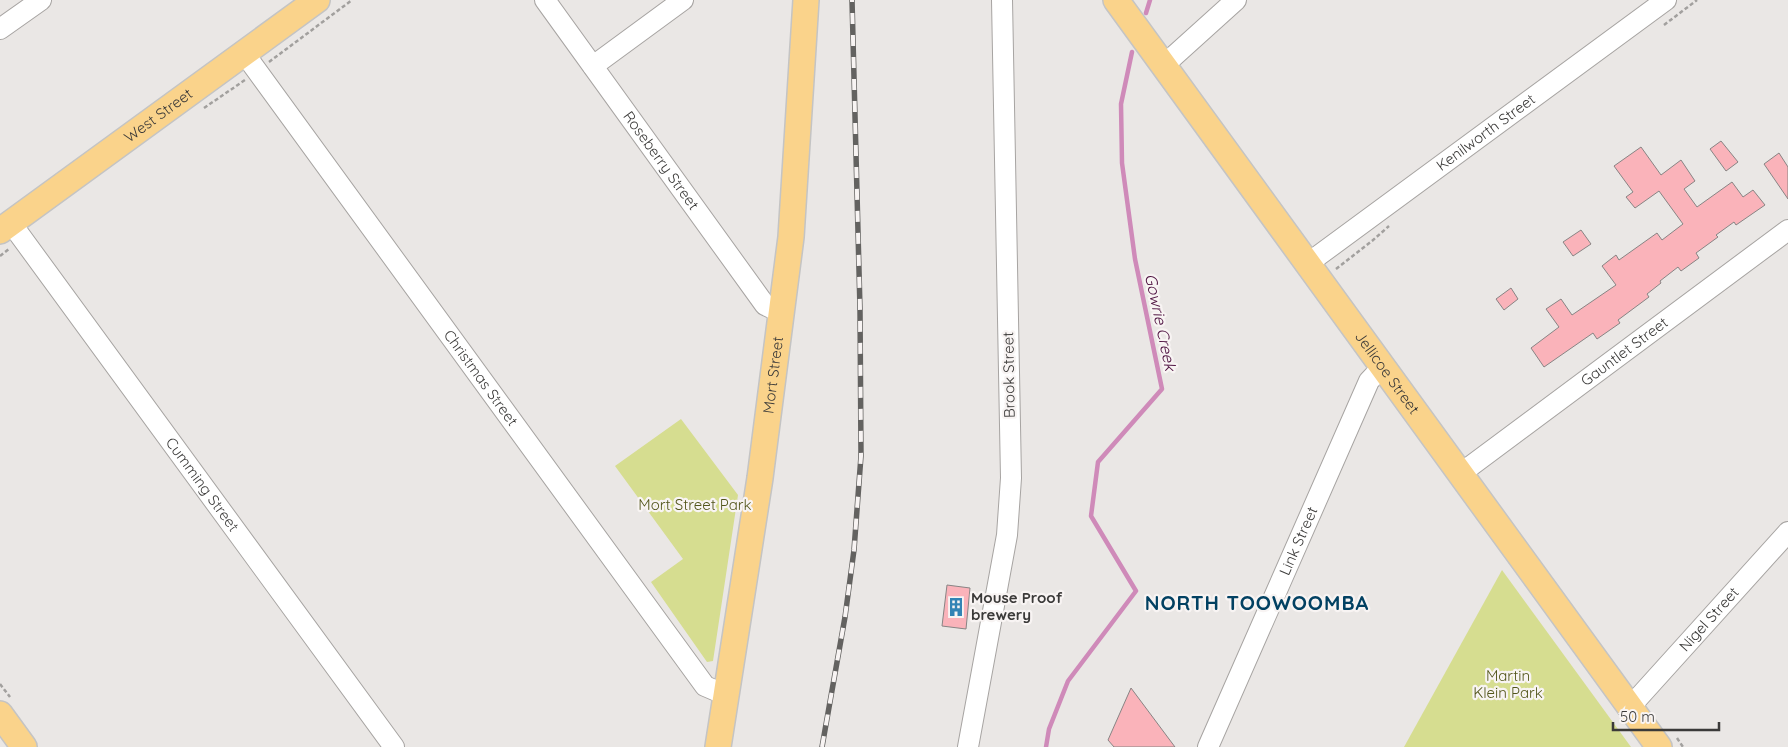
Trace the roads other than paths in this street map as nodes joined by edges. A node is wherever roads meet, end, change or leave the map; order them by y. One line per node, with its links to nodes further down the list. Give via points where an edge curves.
1 (41, 0): 10 (street)
2 (317, 0): 11 (main road, West Street)
3 (545, 0): 13 (street, Roseberry Street)
4 (683, 0): 13 (street)
5 (806, 0): 17 (main road, Mort Street, via 792,237)
6 (1002, 0): 27 (street, Brook Street, via 1011,478 1007,535)
7 (1236, 0): 12 (street)
8 (1666, 0): 16 (street, Kenilworth Street)
9 (1120, 5): 12 (main road, Jellicoe Street)
10 (0, 29)
11 (244, 53): 14 (main road, West Street); 21 (street, Christmas Street, via 705,686)
12 (1159, 59): 16 (main road, Jellicoe Street)
13 (594, 66): 17 (street, Roseberry Street, via 765,305)
14 (6, 227): 25 (street, Cumming Street)
15 (1788, 230): 19 (street, Gauntlet Street)
16 (1308, 264): 18 (main road, Jellicoe Street)
17 (782, 313): 21 (main road, Mort Street)
18 (1383, 366): 19 (main road, Jellicoe Street); 28 (street, Link Street, via 1369,381)
19 (1460, 474): 22 (main road, Jellicoe Street)
20 (1788, 532): 22 (street, Nigel Street)
21 (726, 695): 26 (main road, Mort Street)
22 (1630, 707): 29 (main road, Jellicoe Street)
23 (0, 714): 24 (main road)
24 (24, 747)
25 (394, 747)
26 (718, 747)
27 (968, 747)
28 (1208, 747)
29 (1659, 747)

